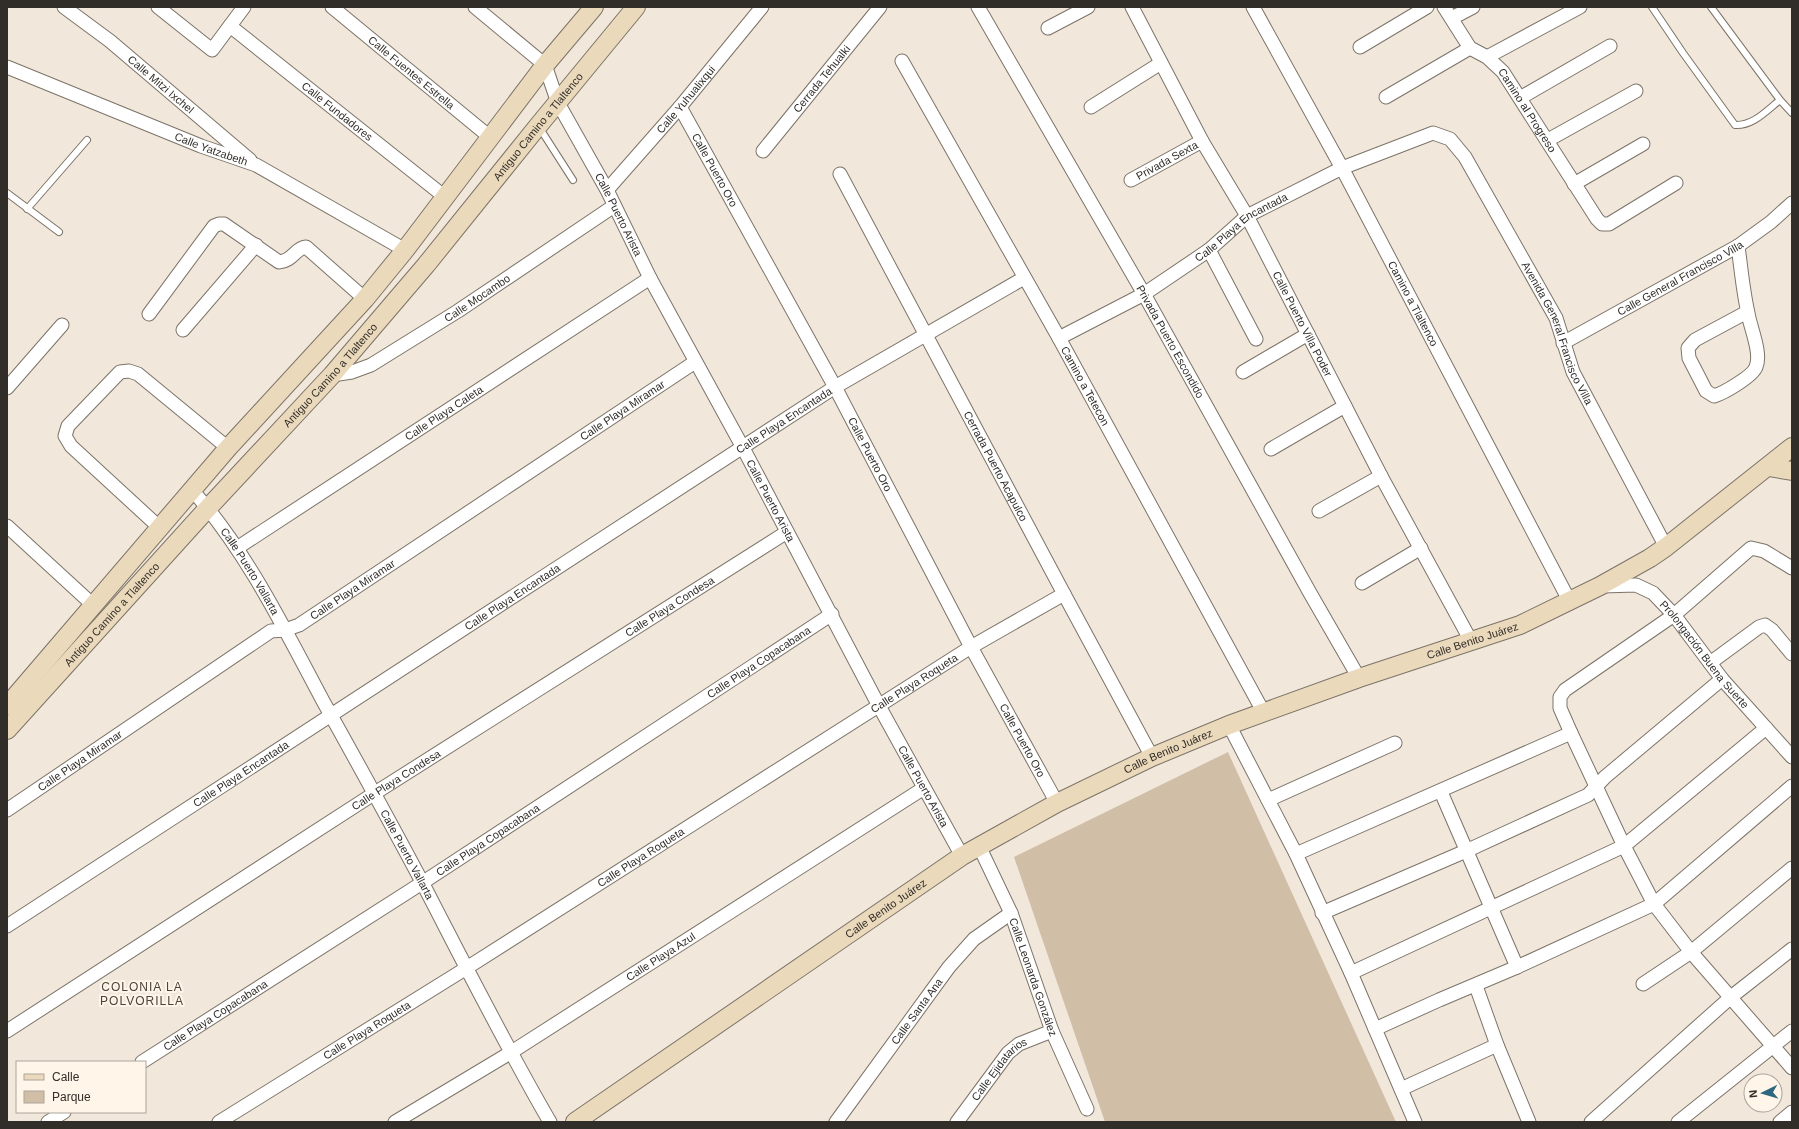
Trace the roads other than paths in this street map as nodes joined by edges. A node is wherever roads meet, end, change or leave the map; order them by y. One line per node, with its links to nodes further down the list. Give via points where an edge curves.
1 (64, 7): 47 (street, Calle Mitzi Ixchel, via 110,41)
2 (158, 7): 21 (street, via 212,50)
3 (244, 7): 21 (street)
4 (332, 7): 41 (street, Calle Fuentes Estrella)
5 (475, 7): 29 (street)
6 (594, 7): 29 (street)
7 (636, 7): 35 (street, Antiguo Camino a Tlaltenco)
8 (762, 7): 36 (street, Calle Yuhualixqui)
9 (880, 7): 46 (street, Cerrada Tehualki)
10 (978, 7): 68 (street, Privada Puerto Escondido)
11 (1088, 7): 22 (street)
12 (1132, 7): 28 (street, Calle Puerto Villa Poder)
13 (1253, 7): 48 (street, Camino a Tlaltenco)
14 (1427, 7): 24 (street)
15 (1444, 7): 20 (street)
16 (1473, 7): 20 (street)
17 (1580, 7): 26 (street)
18 (1652, 7): 34 (lane, via 1735,125 1744,126 1752,122)
19 (1711, 7): 34 (lane)
20 (1452, 18): 25 (street)
21 (230, 26): 56 (street, Calle Fundadores)
22 (1048, 28)
23 (1610, 46): 33 (street)
24 (1360, 47)
25 (1470, 48): 26 (street, Camino al Progreso); 32 (street)
26 (1487, 57): 33 (street, Camino al Progreso, via 1503,72)
27 (902, 61): 67 (street, Camino a Tetecon)
28 (1161, 63): 37 (street); 44 (street, Calle Puerto Villa Poder)
29 (545, 65): 35 (street, Calle Puerto Arista); 41 (street)
30 (7, 67): 47 (street, Calle Yatzabeth, via 201,146)
31 (1636, 91): 43 (street)
32 (1386, 97)
33 (1520, 98): 43 (street, Camino al Progreso)
34 (1780, 100): 38 (lane)
35 (558, 103): 39 (street, Antiguo Camino a Tlaltenco); 54 (street, Calle Puerto Arista)
36 (680, 107): 54 (street, Calle Yuhualixqui); 82 (street, Calle Puerto Oro)
37 (1091, 107)
38 (1792, 113)
39 (538, 126): 50 (lane); 81 (street, Antiguo Camino a Tlaltenco, via 426,265)
40 (1433, 133): 48 (street, Calle Playa Encantada); 78 (street, Avenida General Francisco Villa, via 1450,139 1464,157 1556,318)
41 (491, 138): 56 (street)
42 (87, 140): 59 (lane)
43 (1548, 140): 53 (street, Camino al Progreso)
44 (1202, 141): 51 (street, Privada Sexta); 60 (street, Calle Puerto Villa Poder)
45 (1643, 144): 53 (street)
46 (763, 151)
47 (256, 165): 64 (street, Calle Yatzabeth)
48 (1342, 168): 60 (street, Calle Playa Encantada); 105 (street, Camino a Tlaltenco)
49 (840, 174): 74 (street, Cerrada Puerto Acapulco)
50 (572, 180)
51 (1131, 180)
52 (1676, 183): 53 (street, Camino al Progreso, via 1609,224 1602,224)
53 (1574, 184)
54 (607, 190): 58 (street, Calle Puerto Arista)
55 (7, 193): 59 (lane)
56 (445, 197): 64 (street)
57 (1792, 203): 63 (street, Calle General Francisco Villa)
58 (614, 206): 66 (street, Calle Puerto Arista); 81 (street, Calle Mocambo, via 458,311 371,364 352,372)
59 (27, 209): 61 (lane)
60 (1247, 216): 65 (street, Calle Playa Encantada); 75 (street, Calle Puerto Villa Poder)
61 (59, 232)
62 (256, 245): 69 (street, via 279,262 285,262 302,247 306,247); 71 (street, via 224,224 214,226); 73 (street)
63 (1738, 246): 70 (street); 78 (street, Calle General Francisco Villa)
64 (405, 250): 69 (street)
65 (1209, 250): 68 (street, Calle Playa Encantada); 77 (street)
66 (650, 278): 79 (street, Calle Puerto Arista); 99 (street, Calle Playa Caleta)
67 (1024, 278): 74 (street, Calle Playa Encantada); 76 (street, Camino a Tetecon)
68 (1144, 294): 76 (street, Calle Playa Encantada); 115 (street, Privada Puerto Escondido)
69 (365, 299): 87 (street)
70 (1748, 312): 70 (street, via 1758,354 1756,366 1752,373 1714,396 1706,391 1689,358 1688,348 1695,340)
71 (149, 314)
72 (62, 325): 83 (street)
73 (183, 330)
74 (925, 334): 82 (street, Calle Playa Encantada); 104 (street, Cerrada Puerto Acapulco)
75 (1308, 334): 80 (street); 84 (street, Calle Puerto Villa Poder)
76 (1059, 338): 119 (street, Camino a Tetecon)
77 (1256, 339)
78 (1563, 344): 98 (street, Avenida General Francisco Villa, via 1573,372)
79 (695, 362): 85 (street, Calle Puerto Arista); 109 (street, Calle Playa Miramar, via 299,625)
80 (1243, 372)
81 (332, 375): 93 (street, Antiguo Camino a Tlaltenco)
82 (835, 387): 85 (street, Calle Playa Encantada); 112 (street, Calle Puerto Oro)
83 (7, 388)
84 (1344, 406): 88 (street); 91 (street, Calle Puerto Villa Poder)
85 (742, 446): 97 (street, Calle Puerto Arista); 120 (street, Calle Playa Encantada)
86 (1792, 447): 89 (street, Calle Benito Juárez)
87 (228, 448): 92 (street); 96 (street, via 138,374 129,371 120,372 68,426 65,436 71,446)
88 (1271, 449)
89 (1769, 467): 90 (street); 98 (street, Calle Benito Juárez)
90 (1792, 471)
91 (1381, 476): 94 (street); 100 (street, Calle Puerto Villa Poder)
92 (192, 490): 93 (street, Calle Puerto Vallarta); 96 (street)
93 (208, 508): 99 (street, Calle Puerto Vallarta); 110 (street, Antiguo Camino a Tlaltenco)
94 (1319, 511)
95 (7, 526): 106 (street)
96 (160, 528): 106 (street)
97 (787, 532): 107 (street, Calle Puerto Arista); 132 (street, Calle Playa Condesa)
98 (1666, 547): 103 (street, Calle Benito Juárez)
99 (237, 548): 109 (street, Calle Puerto Vallarta)
100 (1421, 548): 102 (street); 111 (street, Calle Puerto Villa Poder)
101 (1792, 568): 108 (street, via 1764,551 1751,548)
102 (1362, 583)
103 (1600, 586): 105 (street, Calle Benito Juárez); 108 (street, Prolongación Buena Suerte, via 1636,585 1646,588)
104 (1064, 594): 112 (street, Calle Playa Roqueta); 126 (street, Cerrada Puerto Acapulco)
105 (1570, 602): 111 (street, Calle Benito Juárez, via 1520,625)
106 (93, 605): 110 (street)
107 (832, 614): 118 (street, Calle Puerto Arista); 142 (street, Calle Playa Copacabana)
108 (1674, 615): 114 (street, Prolongación Buena Suerte); 124 (street, via 1565,690 1560,698 1560,708)
109 (285, 630): 120 (street, Calle Puerto Vallarta); 135 (street, Calle Playa Miramar, via 271,631)
110 (78, 637): 117 (street); 123 (street, Antiguo Camino a Tlaltenco)
111 (1471, 641): 115 (street, Calle Benito Juárez)
112 (971, 647): 118 (street, Calle Playa Roqueta); 134 (street, Calle Puerto Oro)
113 (1792, 654): 114 (street, via 1765,625 1759,626)
114 (1710, 663): 116 (street, Prolongación Buena Suerte)
115 (1359, 678): 119 (street, Calle Benito Juárez)
116 (1722, 679): 122 (street, Prolongación Buena Suerte); 128 (street)
117 (7, 706)
118 (879, 706): 130 (street, Calle Puerto Arista); 151 (street, Calle Playa Roqueta)
119 (1264, 713): 121 (street, Calle Benito Juárez)
120 (331, 714): 132 (street, Calle Puerto Vallarta); 147 (street, Calle Playa Encantada)
121 (1229, 725): 126 (street, Calle Benito Juárez); 133 (street)
122 (1766, 728): 127 (street, Prolongación Buena Suerte); 137 (street)
123 (7, 730)
124 (1571, 733): 128 (street); 131 (street)
125 (1394, 743): 133 (street)
126 (1152, 757): 134 (street, Calle Benito Juárez)
127 (1792, 757)
128 (1596, 785): 137 (street); 138 (street, via 1588,795)
129 (1792, 786): 143 (street)
130 (924, 788): 140 (street, Calle Puerto Arista); 162 (street, Calle Playa Azul)
131 (1441, 792): 138 (street); 139 (street)
132 (375, 794): 142 (street, Calle Puerto Vallarta); 157 (street, Calle Playa Condesa)
133 (1268, 800): 139 (street)
134 (1056, 803): 136 (street, Calle Benito Juárez)
135 (7, 810)
136 (979, 846): 140 (street, Calle Benito Juárez); 146 (street, Calle Leonarda González)
137 (1624, 846): 143 (street); 144 (street)
138 (1466, 850): 144 (street); 145 (street)
139 (1296, 854): 145 (street)
140 (962, 856): 173 (street, Calle Benito Juárez)
141 (1792, 868): 149 (street)
142 (422, 882): 151 (street, Calle Puerto Vallarta); 163 (street, Calle Playa Copacabana)
143 (1654, 904): 149 (street); 150 (street)
144 (1492, 908): 150 (street); 152 (street)
145 (1322, 912): 152 (street)
146 (1011, 913): 158 (street, Calle Leonarda González); 174 (street, Calle Santa Ana, via 974,939 949,967)
147 (7, 926)
148 (1792, 949): 155 (street)
149 (1691, 952): 153 (street); 155 (street)
150 (1517, 967): 154 (street)
151 (466, 968): 162 (street, Calle Puerto Vallarta); 170 (street, Calle Playa Roqueta)
152 (1351, 973): 156 (street)
153 (1643, 984)
154 (1476, 986): 156 (street); 160 (street)
155 (1731, 997): 161 (street); 178 (street)
156 (1375, 1030): 165 (street)
157 (7, 1031)
158 (1052, 1031): 166 (street, Calle Leonarda González); 175 (street, Calle Ejidatarios, via 1019,1044 1008,1053)
159 (1792, 1031): 161 (street)
160 (1498, 1045): 165 (street); 177 (street)
161 (1774, 1046): 164 (street); 179 (street)
162 (510, 1053): 171 (street, Calle Playa Azul); 172 (street, Calle Puerto Vallarta)
163 (144, 1061)
164 (1792, 1068)
165 (1401, 1089): 176 (street)
166 (1087, 1109)
167 (1792, 1112): 180 (street)
168 (62, 1113): 169 (street)
169 (48, 1122)
170 (219, 1122)
171 (395, 1122)
172 (550, 1122)
173 (575, 1122)
174 (836, 1122)
175 (957, 1122)
176 (1415, 1122)
177 (1529, 1122)
178 (1591, 1122)
179 (1678, 1122)
180 (1780, 1122)

